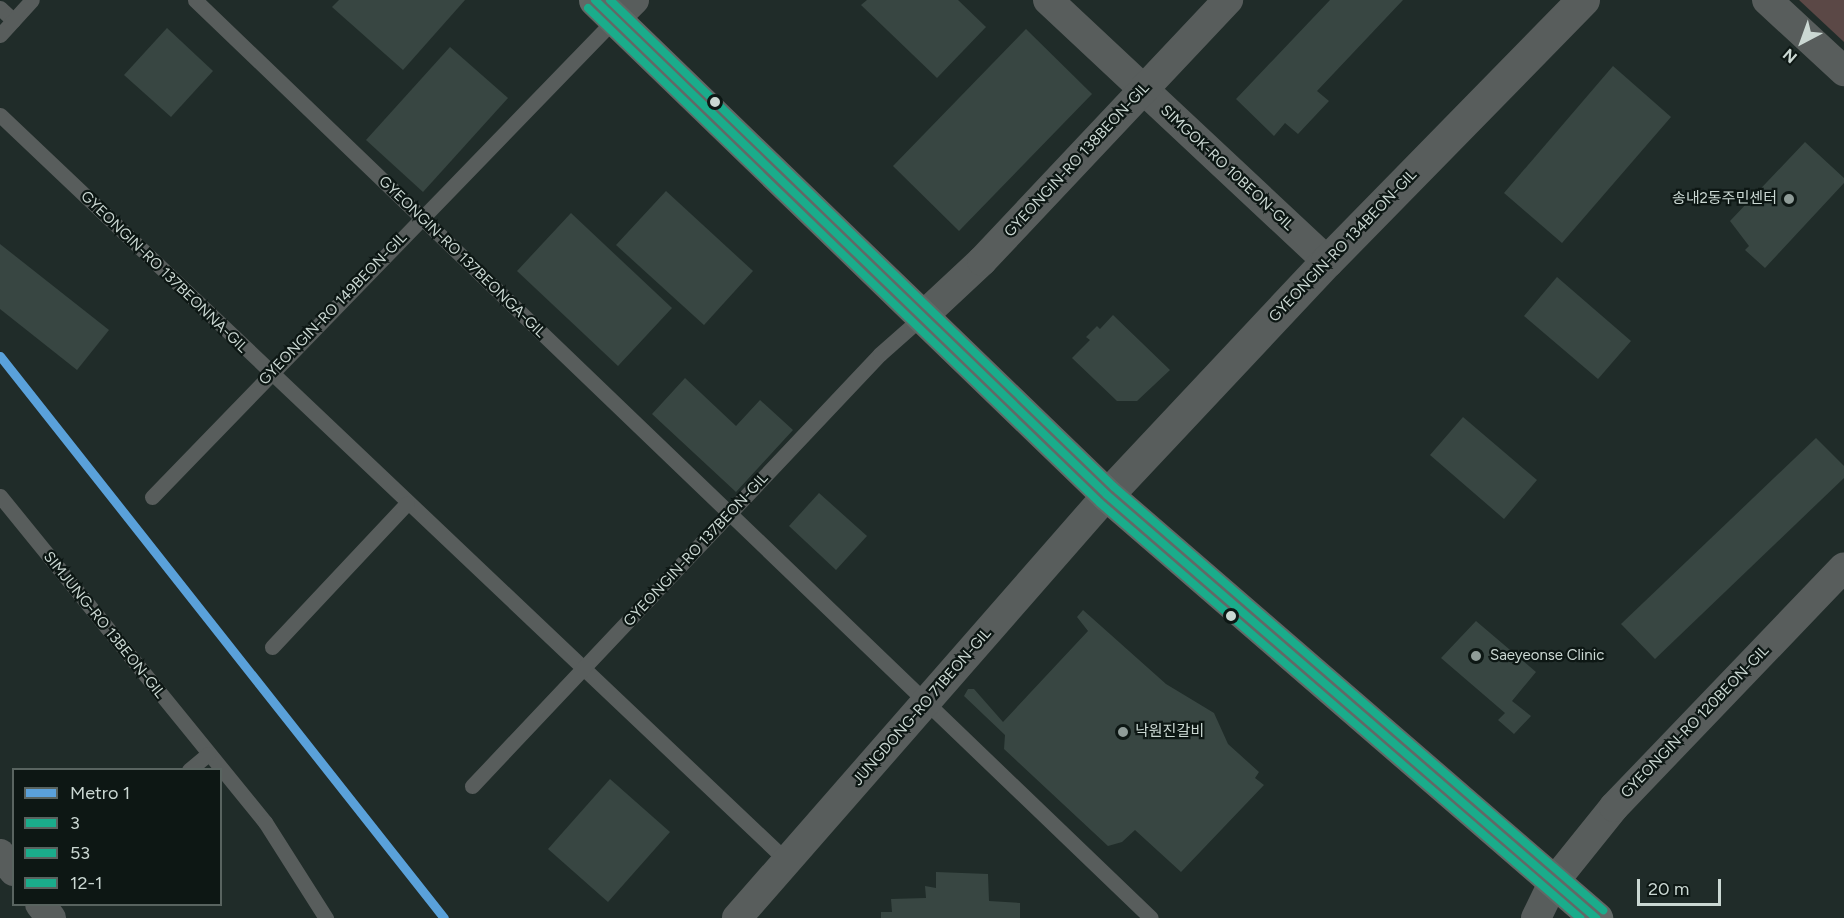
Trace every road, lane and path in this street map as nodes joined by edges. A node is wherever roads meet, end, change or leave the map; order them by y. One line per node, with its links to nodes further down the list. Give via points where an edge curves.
1 (32, 0): 9 (lane)
2 (195, 0): 14 (lane, GYEONGIN-RO 137BEONGA-GIL)
3 (1048, 0): 12 (street, SIMGOK-RO 10BEON-GIL)
4 (1228, 0): 12 (street, GYEONGIN-RO 138BEON-GIL)
5 (1582, 0): 15 (street, GYEONGIN-RO 134BEON-GIL)
6 (1767, 0): 11 (street)
7 (615, 6): 14 (lane, GYEONGIN-RO 149BEON-GIL); 16 (main road)
8 (0, 8): 9 (lane)
9 (13, 20): 10 (lane)
10 (0, 35)
11 (1844, 71)
12 (1143, 90): 15 (street, SIMGOK-RO 10BEON-GIL); 16 (street, GYEONGIN-RO 138BEON-GIL, via 982,261)
13 (0, 116): 17 (lane, GYEONGIN-RO 137BEONNA-GIL)
14 (421, 219): 17 (lane, GYEONGIN-RO 149BEON-GIL); 22 (lane, GYEONGIN-RO 137BEONGA-GIL)
15 (1327, 261): 18 (street, GYEONGIN-RO 134BEON-GIL)
16 (922, 317): 18 (main road); 22 (lane, GYEONGIN-RO 137BEON-GIL, via 880,354)
17 (271, 373): 20 (lane, GYEONGIN-RO 149BEON-GIL); 21 (lane, GYEONGIN-RO 137BEONNA-GIL)
18 (1107, 495): 26 (street, JUNGDONG-RO 71BEON-GIL); 35 (main road)
19 (0, 496): 27 (lane, SIMJUNG-RO 13BEON-GIL)
20 (152, 498)
21 (407, 503): 24 (lane); 25 (lane, GYEONGIN-RO 137BEONNA-GIL)
22 (730, 513): 25 (lane, GYEONGIN-RO 137BEON-GIL); 26 (lane, GYEONGIN-RO 137BEONGA-GIL)
23 (1844, 567): 35 (street, GYEONGIN-RO 120BEON-GIL, via 1614,807)
24 (272, 647)
25 (583, 670): 31 (lane, GYEONGIN-RO 137BEON-GIL); 33 (lane, GYEONGIN-RO 137BEONNA-GIL)
26 (926, 702): 33 (street, JUNGDONG-RO 71BEON-GIL); 40 (lane, GYEONGIN-RO 137BEONGA-GIL)
27 (208, 754): 28 (lane); 29 (lane, SIMJUNG-RO 13BEON-GIL)
28 (191, 768)
29 (220, 768)
30 (222, 771): 38 (lane, SIMJUNG-RO 13BEON-GIL, via 265,822)
31 (472, 786)
32 (0, 854): 34 (street)
33 (787, 861): 39 (street, JUNGDONG-RO 71BEON-GIL)
34 (12, 869)
35 (1553, 883): 41 (street, GYEONGIN-RO 120BEON-GIL); 42 (main road)
36 (42, 906): 37 (street)
37 (51, 918)
38 (326, 918)
39 (737, 918)
40 (1151, 918)
41 (1536, 918)
42 (1596, 918)

